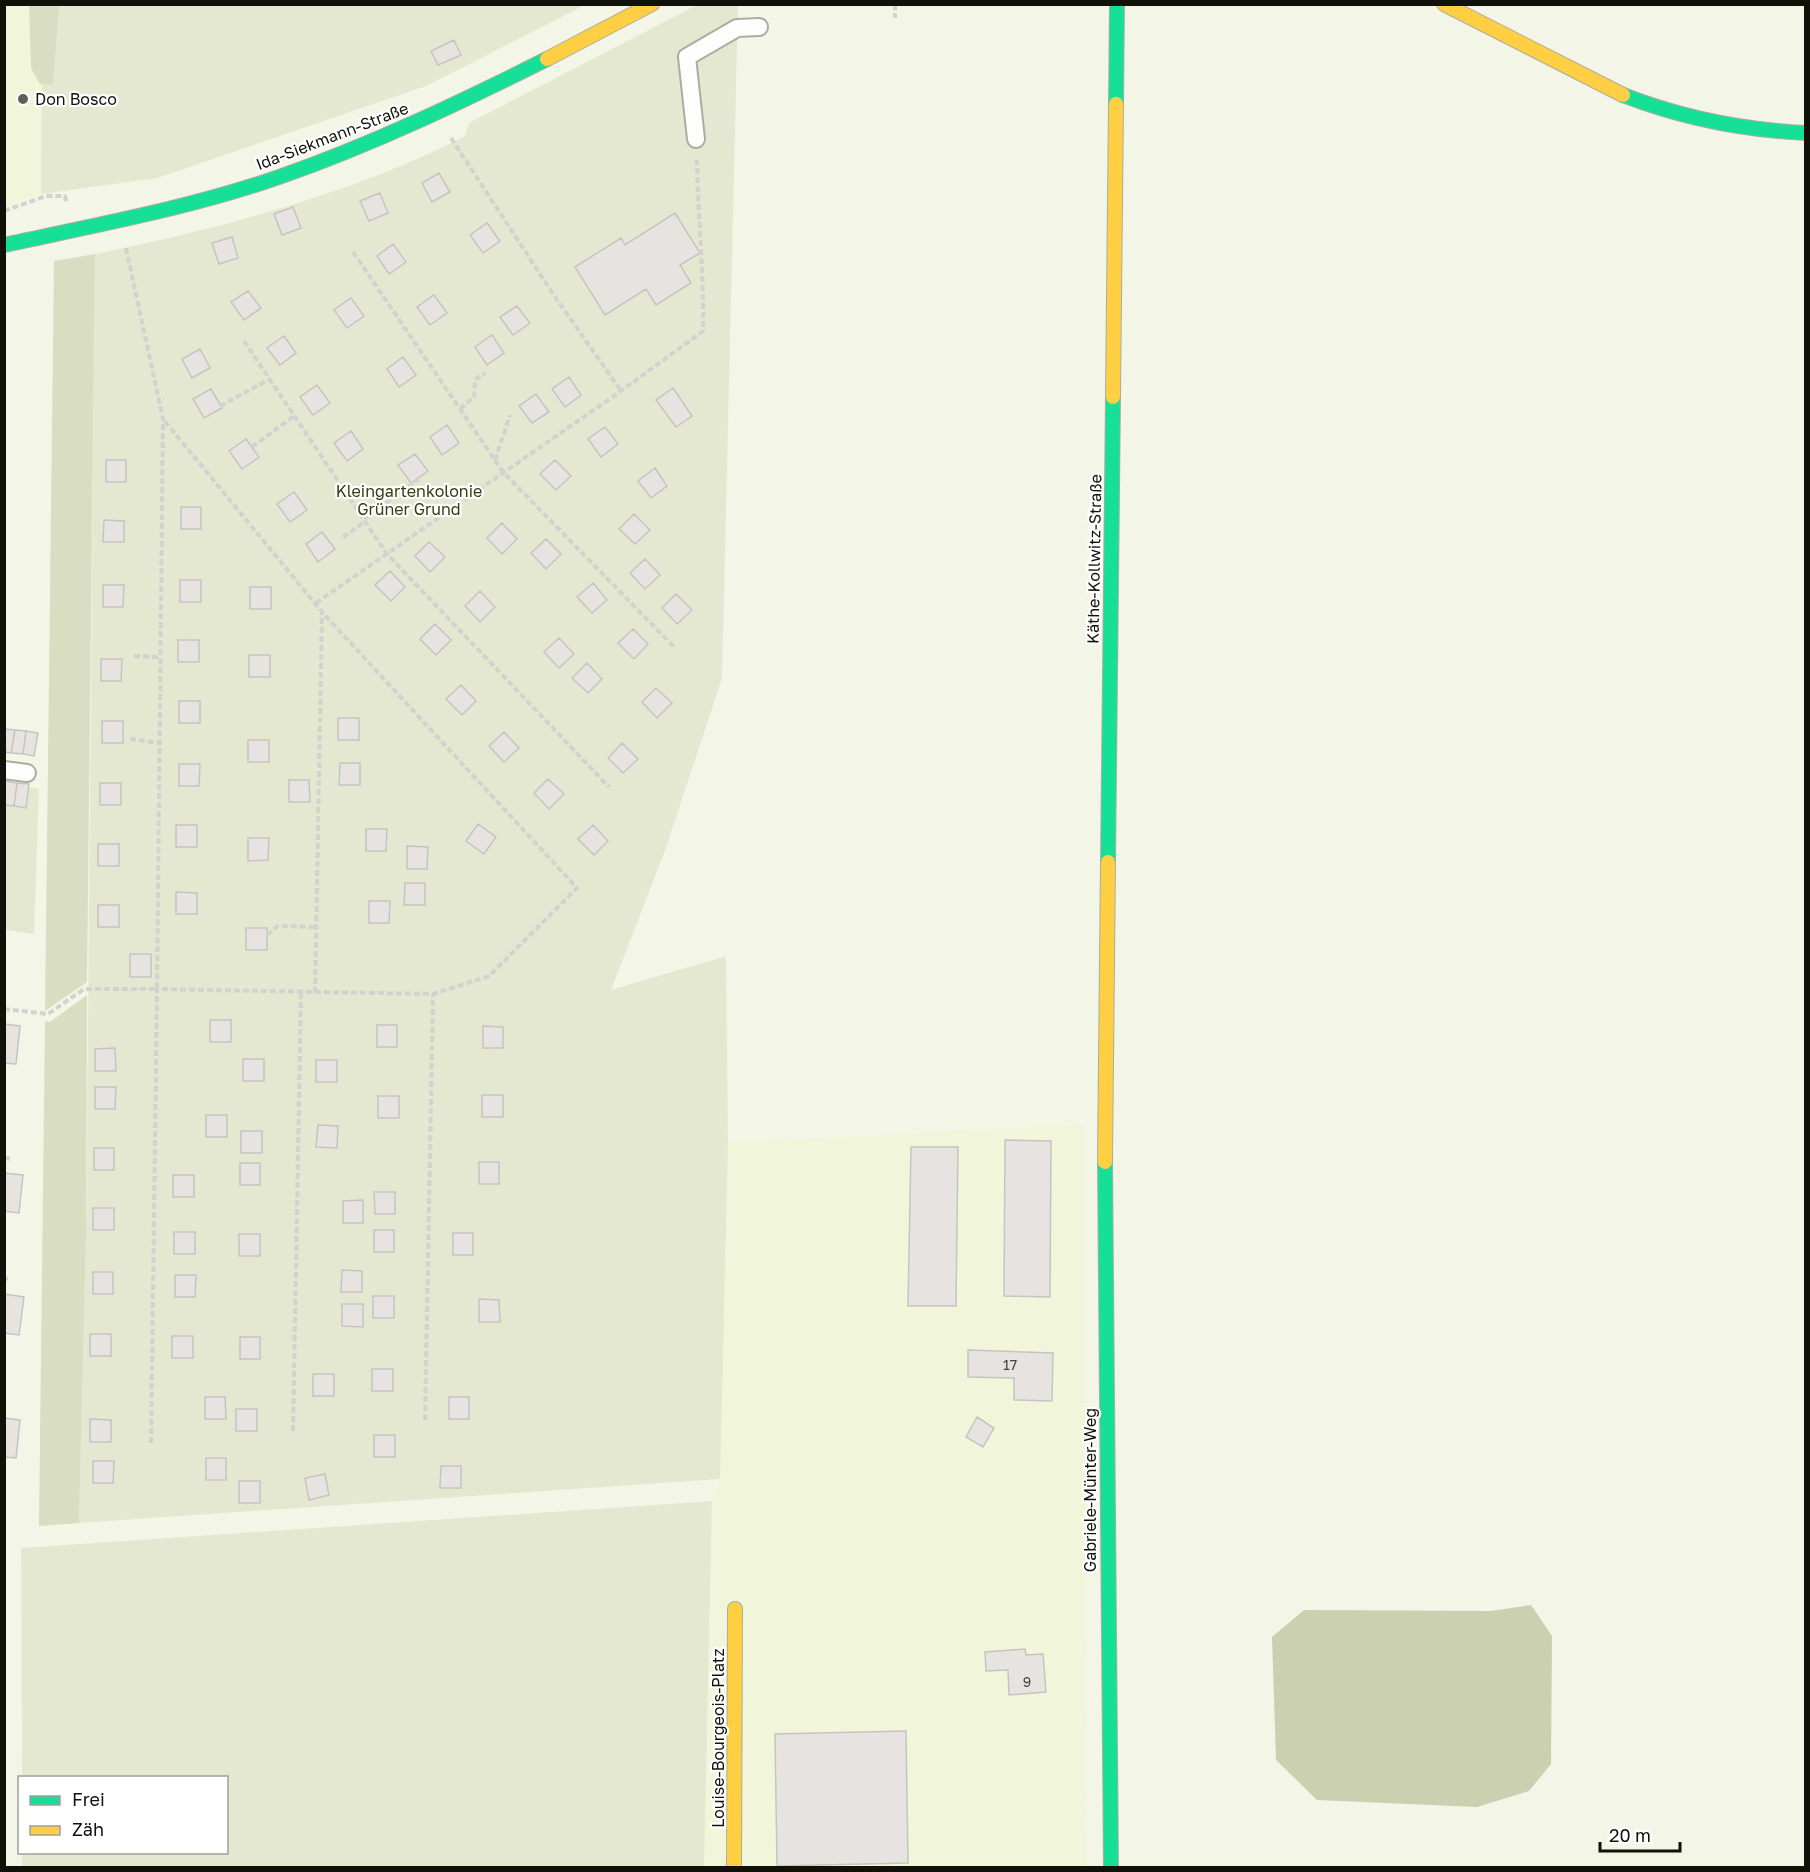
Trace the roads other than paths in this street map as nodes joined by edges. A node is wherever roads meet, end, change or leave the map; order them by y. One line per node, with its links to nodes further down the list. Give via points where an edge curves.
1 (652, 4): 7 (street, Ida-Siekmann-Straße, via 437,114 327,158 222,194)
2 (1117, 4): 10 (street, Käthe-Kollwitz-Straße)
3 (1444, 4): 5 (street, via 1622,95 1688,116 1760,132)
4 (759, 27): 6 (lane, via 737,28 687,57)
5 (1806, 133)
6 (696, 139)
7 (4, 245)
8 (4, 770): 9 (lane)
9 (27, 773)
10 (1106, 1113): 13 (street, Gabriele-Münter-Weg)
11 (735, 1609): 12 (street, Louise-Bourgeois-Platz)
12 (734, 1868)
13 (1111, 1868)

